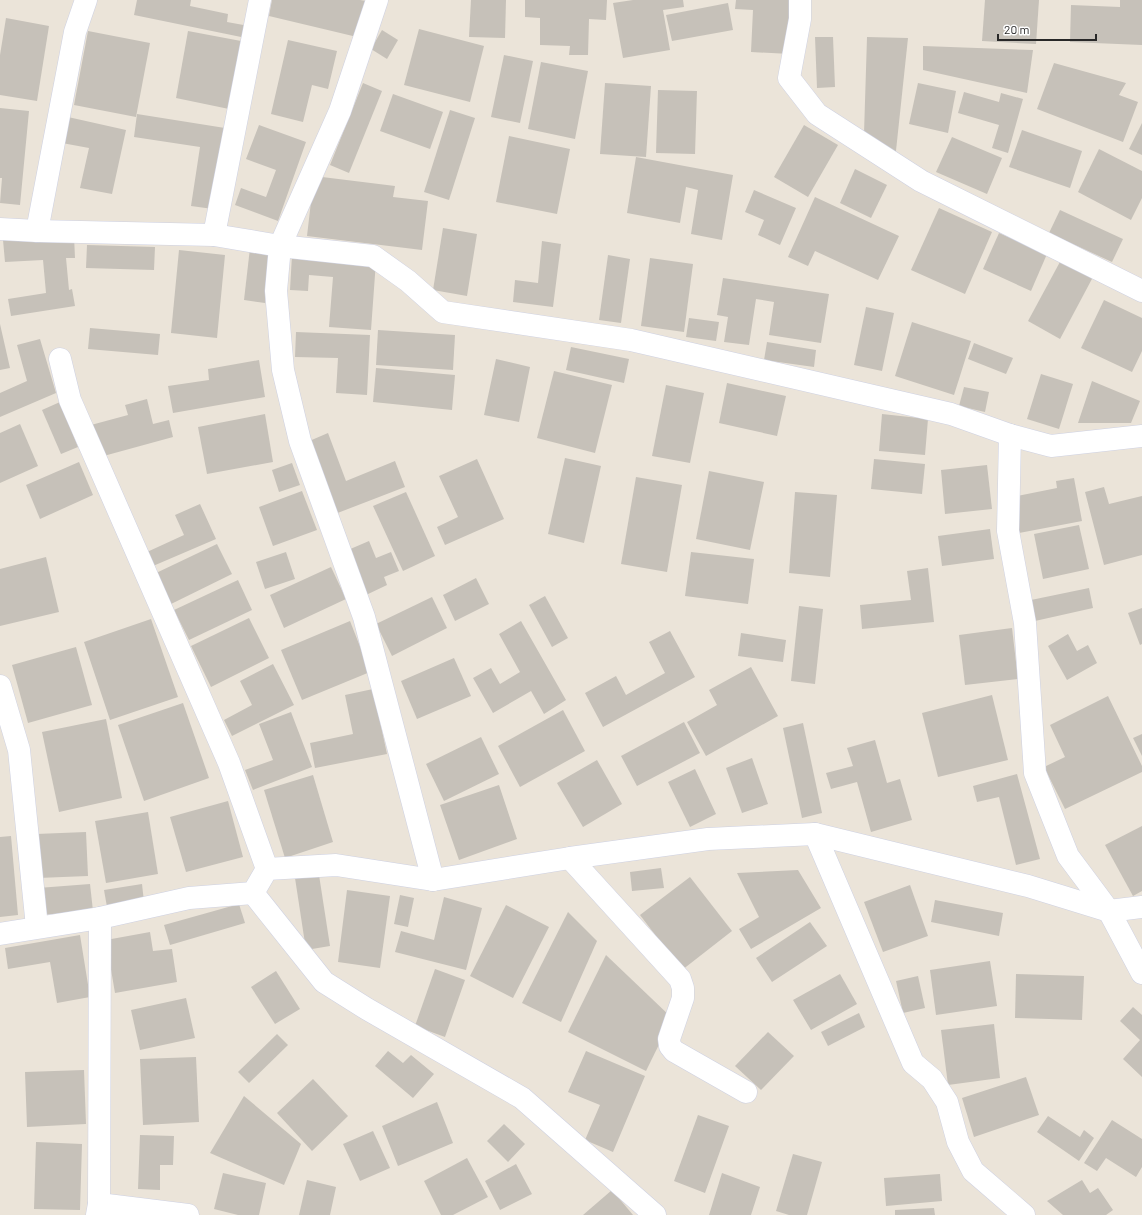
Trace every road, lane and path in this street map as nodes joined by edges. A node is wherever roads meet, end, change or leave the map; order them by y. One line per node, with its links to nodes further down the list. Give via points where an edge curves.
1 (86, 0): 6 (street, via 75,32)
2 (260, 0): 7 (street)
3 (377, 0): 8 (street, via 340,111)
4 (800, 0): 9 (street, via 800,19 789,78 817,114 921,181)
5 (0, 229): 6 (street)
6 (37, 231): 7 (street)
7 (214, 235): 8 (street)
8 (280, 246): 11 (street, via 373,256 408,281 442,312 631,340 951,414); 17 (street, via 276,291 283,370 300,441 364,617)
9 (1142, 291)
10 (60, 359): 16 (street, via 70,400 229,763)
11 (1010, 435): 12 (street, via 1051,446); 20 (street, via 1008,531 1025,623 1036,773 1068,856)
12 (1142, 436)
13 (0, 686): 22 (street, via 18,750)
14 (815, 834): 15 (street, via 708,839); 20 (street, via 1028,886); 29 (street, via 913,1063 932,1079 947,1102 958,1142 973,1171)
15 (570, 858): 17 (street); 25 (street, via 680,979 684,988 683,998 669,1040 670,1046)
16 (267, 869): 17 (street, via 336,865); 18 (street)
17 (433, 880)
18 (253, 893): 21 (street, via 189,898); 28 (street, via 324,982 522,1098)
19 (1142, 907): 20 (street)
20 (1108, 911): 24 (street)
21 (100, 918): 22 (street); 26 (street)
22 (37, 928): 23 (street)
23 (0, 934)
24 (1142, 972)
25 (746, 1092)
26 (98, 1210): 27 (street)
27 (188, 1215)
28 (655, 1215)
29 (1024, 1215)

